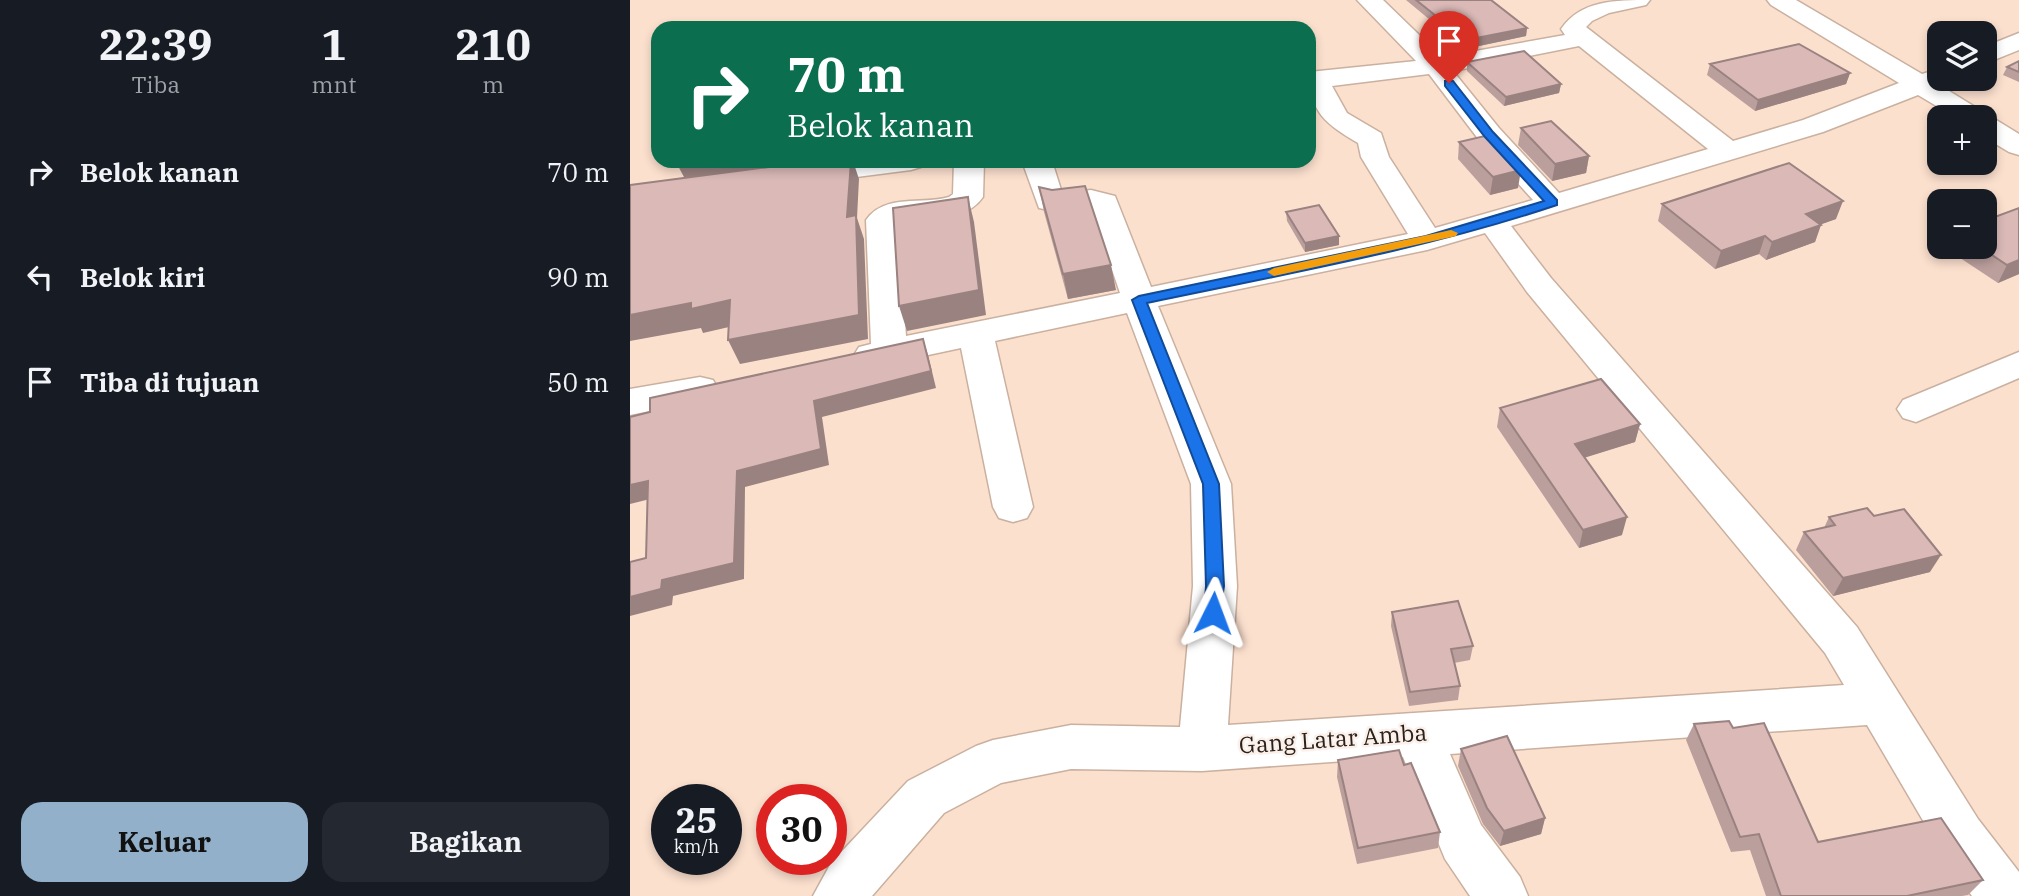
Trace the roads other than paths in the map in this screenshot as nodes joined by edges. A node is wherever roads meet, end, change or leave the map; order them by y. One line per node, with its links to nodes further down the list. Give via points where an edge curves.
1 (1369, 0): 7 (street)
2 (1637, 0): 4 (street, via 1592,10 1573,29)
3 (1779, 0): 8 (street)
4 (1583, 38): 7 (street); 16 (street)
5 (2019, 41): 6 (street)
6 (1997, 50)
7 (1436, 66): 9 (street); 21 (street)
8 (1927, 78)
9 (1316, 80)
10 (1927, 82): 16 (street, via 1813,126)
11 (1316, 86): 23 (street, via 1336,118 1371,139 1375,157)
12 (1944, 91): 13 (street)
13 (1960, 105)
14 (1997, 132): 15 (street)
15 (2019, 146)
16 (1729, 152): 21 (street)
17 (860, 168): 20 (street)
18 (969, 168): 26 (street, via 965,201 892,214 882,220)
19 (1039, 168): 24 (street, via 1049,202 1097,198 1104,202)
20 (779, 179)
21 (1552, 203): 22 (street)
22 (1493, 223): 23 (street); 33 (street, via 1557,306 1841,640)
23 (1427, 240): 24 (street)
24 (1139, 300): 25 (street); 35 (street, via 1211,484 1215,586)
25 (976, 334): 26 (street); 32 (street)
26 (889, 351): 27 (street)
27 (848, 359)
28 (2019, 364): 31 (street)
29 (725, 384): 30 (street)
30 (630, 402)
31 (1916, 409)
32 (1013, 507)
33 (1881, 703): 34 (street, Gang Latar Amba); 36 (street, via 1960,836)
34 (1417, 733): 35 (street, Gang Latar Amba); 38 (street, via 1463,842)
35 (1202, 749): 37 (street, Gang Latar Amba, via 1071,747 993,762 926,797)
36 (2006, 883)
37 (840, 896)
38 (1501, 896)

